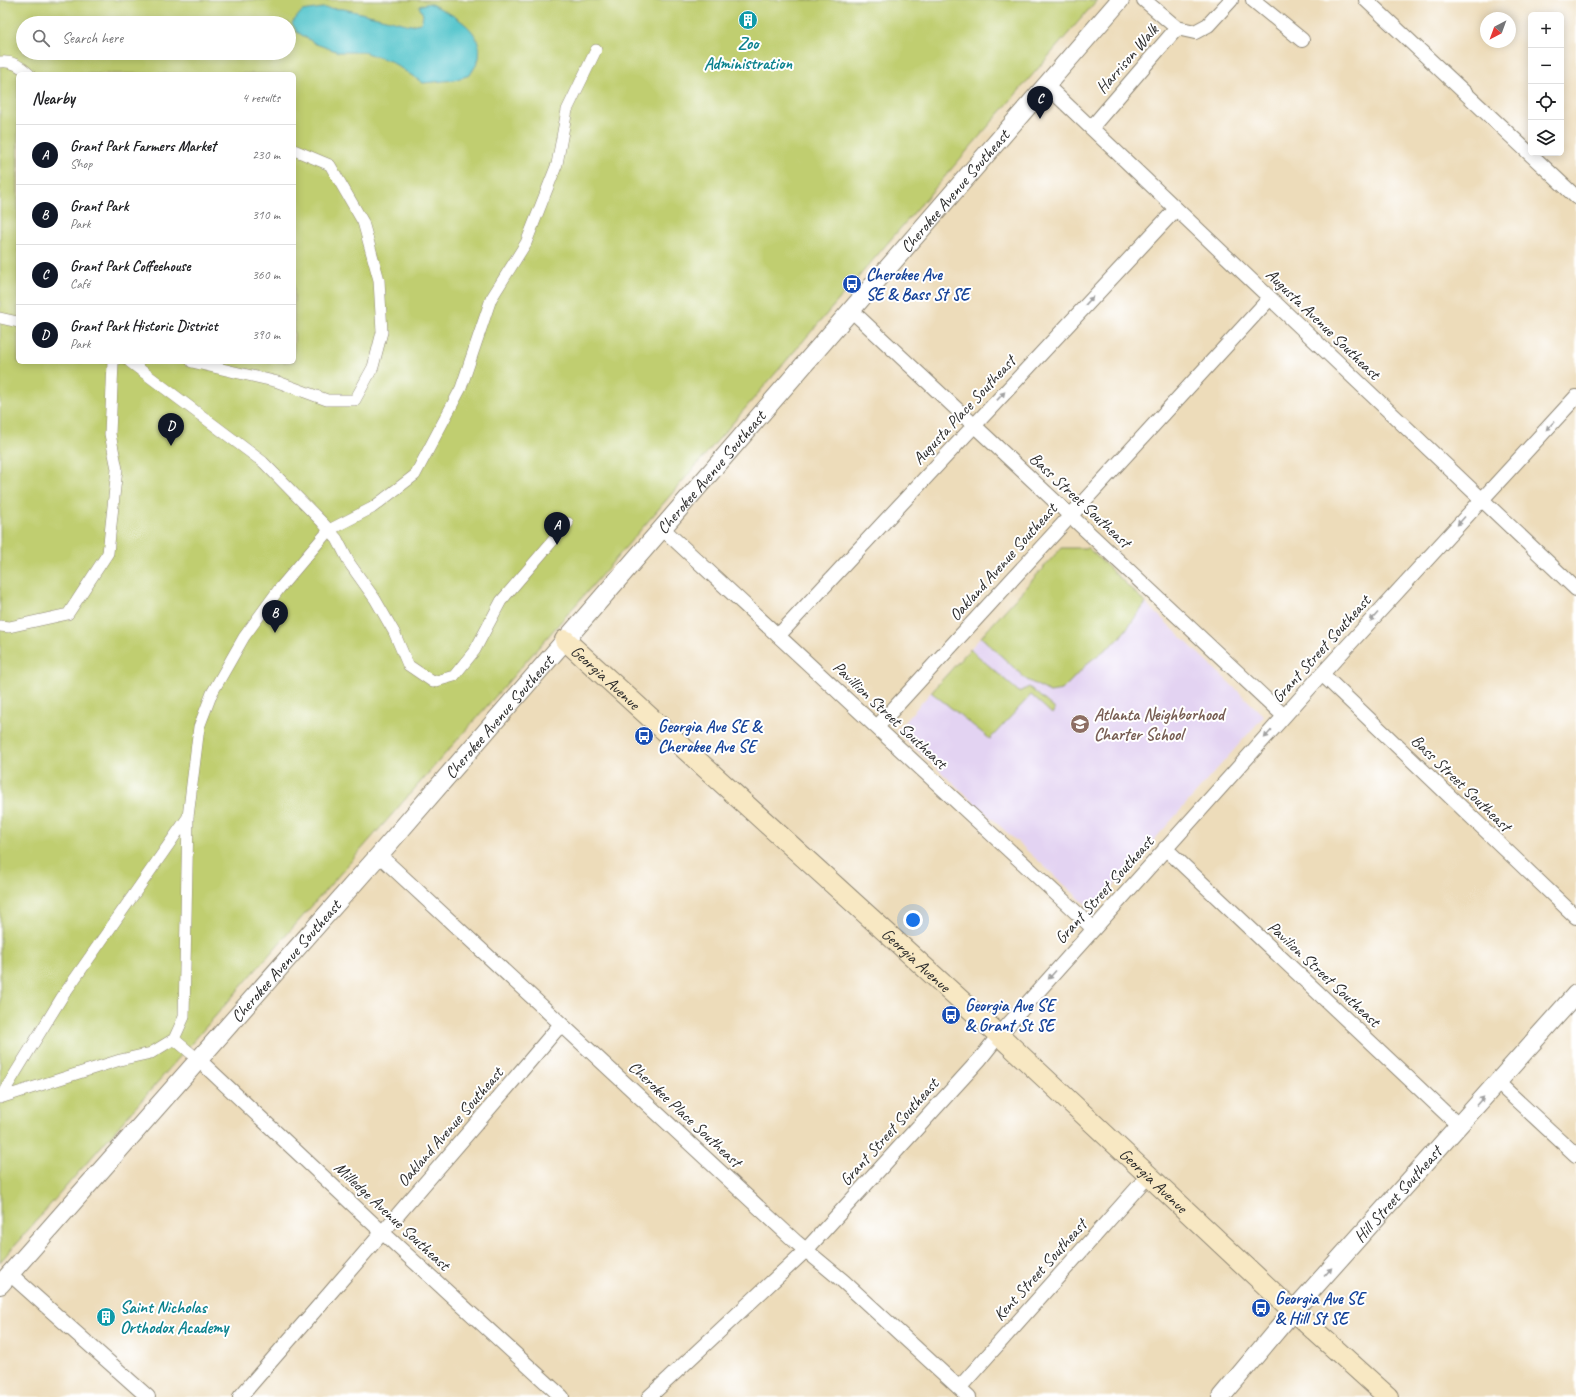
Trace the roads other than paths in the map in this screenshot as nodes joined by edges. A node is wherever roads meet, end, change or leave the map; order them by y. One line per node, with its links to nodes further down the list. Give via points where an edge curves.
1 (1120, 0): 11 (street, Cherokee Avenue Southeast)
2 (1144, 0): 6 (street, Harrison Walk)
3 (1231, 0): 6 (street, via 1208,25 1195,32)
4 (1253, 0): 7 (street)
5 (1366, 0): 14 (street)
6 (1177, 28): 12 (street, Harrison Walk)
7 (1302, 40)
8 (596, 50): 29 (street, via 567,110 557,164 526,243 491,299 461,388 415,475 372,508)
9 (0, 62): 10 (street, via 7,61)
10 (28, 72)
11 (1046, 85): 12 (street, Augusta Avenue Southeast); 17 (street, Cherokee Avenue Southeast)
12 (1091, 128): 15 (street, Augusta Avenue Southeast)
13 (296, 151): 22 (street, via 330,165 363,222 379,280 382,332 373,367 355,400 327,400 278,382)
14 (1576, 197)
15 (1176, 208): 16 (street, Augusta Avenue Southeast); 24 (street, Augusta Place Southeast, one-way to 15)
16 (1270, 298): 25 (street, Augusta Avenue Southeast); 26 (street, Oakland Avenue Southeast)
17 (851, 310): 24 (street, Bass Street Southeast); 28 (street, Cherokee Avenue Southeast)
18 (0, 318): 19 (street)
19 (16, 322)
20 (113, 364): 31 (street, via 110,434 118,469 108,553 68,614 8,627)
21 (133, 364): 29 (street, via 263,462)
22 (201, 364)
23 (1576, 397): 25 (street, Grant Street Southeast, one-way to 25)
24 (974, 425): 26 (street, Bass Street Southeast); 32 (street, Augusta Place Southeast)
25 (1482, 499): 30 (street, Augusta Avenue Southeast); 34 (street, Grant Street Southeast, one-way to 34)
26 (1070, 515): 35 (street, Bass Street Southeast); 36 (street, Oakland Avenue Southeast)
27 (568, 523): 29 (street, via 501,600 475,650 454,676 433,682 408,665 394,632 375,599)
28 (662, 528): 32 (street, Pavillion Street Southeast); 33 (street, Cherokee Avenue Southeast)
29 (329, 530): 37 (street, via 279,589 244,637 212,693 200,727)
30 (1576, 589)
31 (0, 626)
32 (778, 636): 36 (street, Pavillion Street Southeast)
33 (565, 640): 39 (street, Cherokee Avenue Southeast); 44 (main road, Georgia Avenue)
34 (1322, 674): 35 (street, Grant Street Southeast); 40 (street, Bass Street Southeast)
35 (1284, 716): 38 (street, Grant Street Southeast, one-way to 38)
36 (877, 727): 41 (street, Pavillion Street Southeast)
37 (188, 817): 45 (street, via 184,1016); 45 (street, via 62,997 0,1098 120,1060 151,1053)
38 (1165, 848): 41 (street, Grant Street Southeast); 48 (street, Pavilion Street Southeast)
39 (379, 855): 43 (street, Cherokee Place Southeast); 46 (street, Cherokee Avenue Southeast)
40 (1576, 917)
41 (1094, 929): 44 (street, Grant Street Southeast, one-way to 44)
42 (1576, 994): 47 (street, Hill Street Southeast)
43 (561, 1024): 51 (street, Oakland Avenue Southeast); 52 (street, Cherokee Place Southeast)
44 (999, 1035): 50 (main road, Georgia Avenue); 52 (street, Grant Street Southeast)
45 (174, 1039): 46 (street)
46 (199, 1060): 51 (street, Milledge Avenue Southeast); 53 (street, Cherokee Avenue Southeast)
47 (1497, 1082): 48 (street, Hill Street Southeast, one-way to 47); 49 (street)
48 (1458, 1125): 54 (street, Hill Street Southeast, one-way to 48)
49 (1576, 1155)
50 (1148, 1176): 54 (main road, Georgia Avenue); 55 (street, Kent Street Southeast)
51 (382, 1232): 57 (street, Oakland Avenue Southeast); 58 (street, Milledge Avenue Southeast)
52 (806, 1250): 55 (street, Cherokee Place Southeast); 59 (street, Grant Street Southeast)
53 (5, 1280): 56 (street)
54 (1293, 1311): 60 (street, Hill Street Southeast); 61 (main road, Georgia Avenue)
55 (964, 1392)
56 (148, 1397)
57 (240, 1397)
58 (562, 1397)
59 (649, 1397)
60 (1221, 1397)
61 (1388, 1397)

